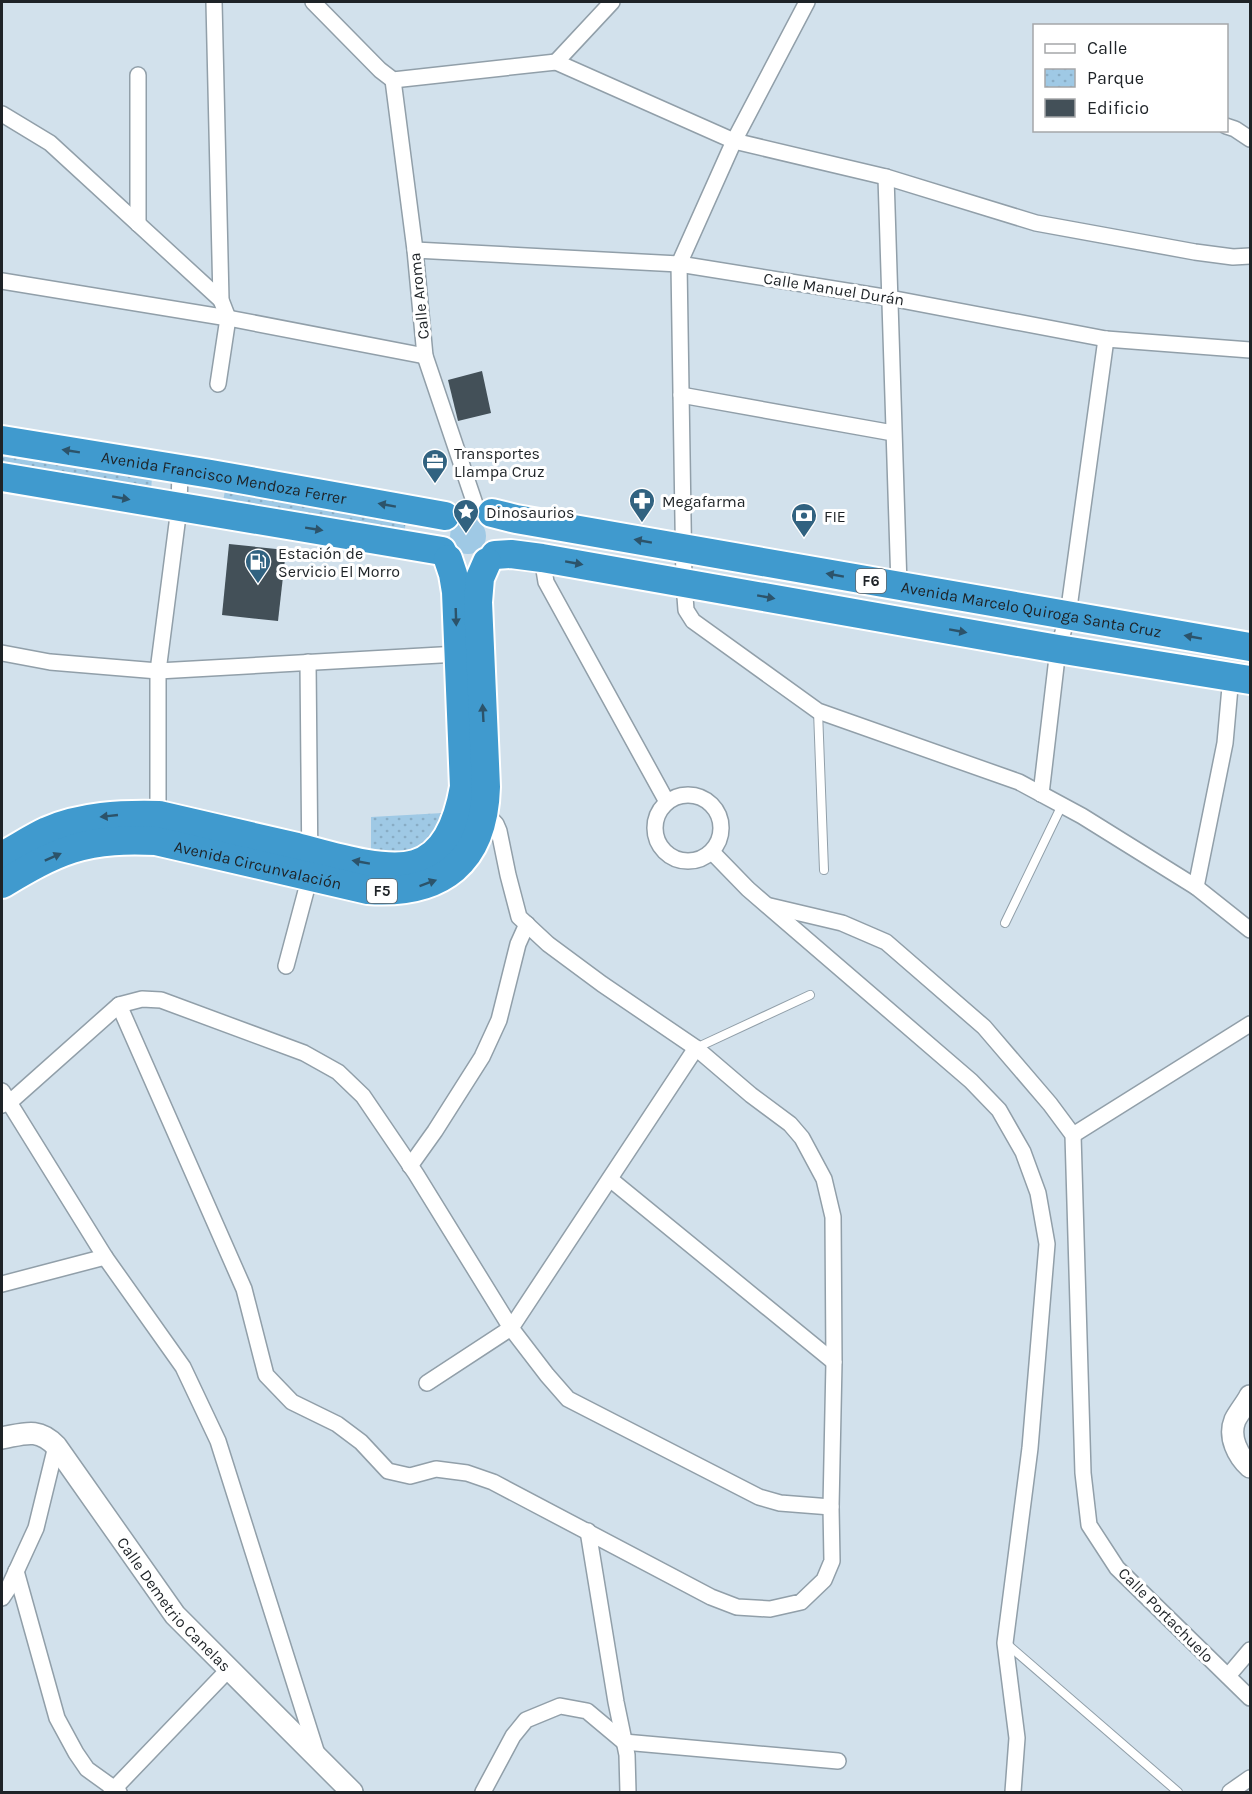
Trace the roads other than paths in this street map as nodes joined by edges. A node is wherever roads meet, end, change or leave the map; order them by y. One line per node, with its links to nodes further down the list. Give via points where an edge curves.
1 (214, 2): 19 (street)
2 (313, 2): 7 (street)
3 (612, 2): 5 (street)
4 (807, 2): 11 (street)
5 (556, 62): 7 (street); 11 (street)
6 (138, 75): 13 (street)
7 (393, 81): 14 (street, Calle Aroma)
8 (2, 114): 13 (street, via 50,143)
9 (1228, 126): 10 (street)
10 (1251, 139)
11 (734, 141): 12 (street); 16 (street)
12 (886, 177): 15 (street, via 1036,223 1205,253); 18 (street)
13 (138, 224): 19 (street)
14 (415, 250): 16 (street, Calle Manuel Durán); 23 (street, Calle Aroma)
15 (1251, 256)
16 (679, 264): 18 (street, Calle Manuel Durán); 25 (street)
17 (2, 281): 20 (street)
18 (890, 298): 21 (street, Calle Manuel Durán); 26 (street)
19 (221, 300): 20 (street)
20 (228, 318): 23 (street); 24 (street)
21 (1106, 339): 22 (street, Calle Manuel Durán); 39 (street)
22 (1251, 350)
23 (425, 356): 31 (street, Calle Aroma)
24 (218, 384)
25 (681, 395): 26 (street); 33 (street)
26 (893, 433): 38 (street)
27 (2, 440): 28 (highway, Avenida Francisco Mendoza Ferrer, one-way to 27)
28 (180, 470): 30 (street); 32 (highway, Avenida Francisco Mendoza Ferrer, one-way to 28)
29 (2, 477): 30 (highway, one-way to 30)
30 (179, 508): 34 (highway, one-way to 34); 45 (street)
31 (484, 509): 32 (highway, via 459,506); 33 (highway, Avenida Marcelo Quiroga Santa Cruz / F6, one-way to 31, via 516,519); 35 (highway, F5, via 501,528 499,547)
32 (445, 516): 34 (highway, F5, via 438,533)
33 (683, 548): 37 (street); 38 (highway, Avenida Marcelo Quiroga Santa Cruz / F6, one-way to 33)
34 (445, 555): 35 (highway, via 457,565 467,567); 43 (highway, Avenida Circunvalación / F5, one-way to 43, via 456,592)
35 (491, 558): 36 (highway, Avenida Marcelo Quiroga Santa Cruz / F6, via 512,554); 49 (highway, Avenida Circunvalación / F5, one-way to 35, via 478,602 480,578)
36 (542, 558): 37 (highway, Avenida Marcelo Quiroga Santa Cruz / F6, one-way to 37); 50 (street, via 546,582)
37 (684, 583): 41 (highway, Avenida Marcelo Quiroga Santa Cruz / F6, one-way to 41); 47 (street, via 686,610 693,621)
38 (899, 586): 39 (highway, Avenida Marcelo Quiroga Santa Cruz / F6)
39 (1068, 615): 40 (highway, Avenida Marcelo Quiroga Santa Cruz / F6, one-way to 39); 41 (street)
40 (1251, 647)
41 (1058, 649): 46 (highway, Avenida Marcelo Quiroga Santa Cruz / F6); 48 (street)
42 (2, 653): 45 (street, via 50,662)
43 (458, 654): 44 (street); 49 (highway, Avenida Circunvalación / F5)
44 (308, 662): 45 (street); 55 (street)
45 (158, 671): 52 (street)
46 (1241, 678): 58 (street)
47 (818, 711): 48 (street, via 1019,782); 56 (lane)
48 (1041, 794): 51 (street)
49 (478, 795): 55 (highway, Avenida Circunvalación / F5, via 461,806 447,837 435,852 415,864); 61 (street, via 499,831 519,916)
50 (667, 802): 53 (street, via 688,794 709,801 717,810 722,832); 53 (street, via 660,810 655,831 663,850 682,861 693,861)
51 (1062, 805): 58 (street); 60 (lane)
52 (157, 828): 54 (highway, Avenida Circunvalación / F5, one-way to 54, via 128,814 98,817 48,831); 55 (highway, Avenida Circunvalación / F5); 57 (highway, Avenida Circunvalación / F5, one-way to 52, via 72,849 125,840)
53 (712, 852): 59 (street)
54 (2, 856)
55 (309, 863): 63 (street)
56 (824, 870)
57 (2, 884)
58 (1196, 888): 62 (street)
59 (767, 905): 69 (street, via 842,923 886,942 984,1027); 85 (street, via 971,1081 999,1110 1023,1152 1038,1193 1047,1244 1030,1448)
60 (1005, 923)
61 (527, 924): 67 (street, via 602,984); 70 (street, via 518,944 499,1020 482,1057)
62 (1251, 930)
63 (286, 966)
64 (810, 995): 67 (lane)
65 (119, 1005): 68 (street); 70 (street, via 142,999 161,1000 322,1061 363,1096); 82 (street, via 244,1289 266,1375 292,1402 337,1424 361,1442 388,1471 410,1476 436,1469 467,1473 493,1482)
66 (1251, 1023): 69 (street)
67 (696, 1048): 71 (street); 75 (street, via 790,1124 824,1179 833,1216)
68 (4, 1099): 72 (street)
69 (1073, 1135): 88 (street, Calle Portachuelo, via 1083,1473 1089,1525 1117,1568)
70 (410, 1166): 74 (street)
71 (610, 1179): 74 (street); 75 (street)
72 (105, 1257): 73 (street); 91 (street, via 183,1366 218,1442)
73 (2, 1284)
74 (511, 1328): 76 (street); 81 (street, via 568,1399 759,1497 780,1503)
75 (834, 1362): 81 (street)
76 (426, 1383)
77 (1251, 1396): 80 (street, via 1234,1422 1233,1444)
78 (2, 1438): 79 (street, Calle Demetrio Canelas, via 35,1432)
79 (56, 1446): 83 (street, via 36,1528); 87 (street, Calle Demetrio Canelas, via 175,1615)
80 (1251, 1467)
81 (831, 1507): 82 (street, via 832,1562 824,1580 801,1602 770,1610 737,1607 711,1597)
82 (588, 1531): 90 (street)
83 (16, 1571): 84 (street); 94 (street, via 57,1718 87,1769)
84 (2, 1598)
85 (1005, 1642): 98 (street, via 1017,1738); 99 (lane)
86 (1251, 1650): 88 (street)
87 (228, 1670): 91 (street, Calle Demetrio Canelas); 94 (street)
88 (1228, 1676): 89 (street, Calle Portachuelo)
89 (1251, 1698)
90 (624, 1742): 92 (street); 96 (street, via 586,1711 560,1706 526,1720); 97 (street)
91 (319, 1760): 95 (street, Calle Demetrio Canelas)
92 (838, 1761)
93 (1251, 1778): 100 (street)
94 (115, 1791)
95 (352, 1792)
96 (483, 1792)
97 (628, 1792)
98 (1013, 1792)
99 (1178, 1792)
100 (1230, 1792)

